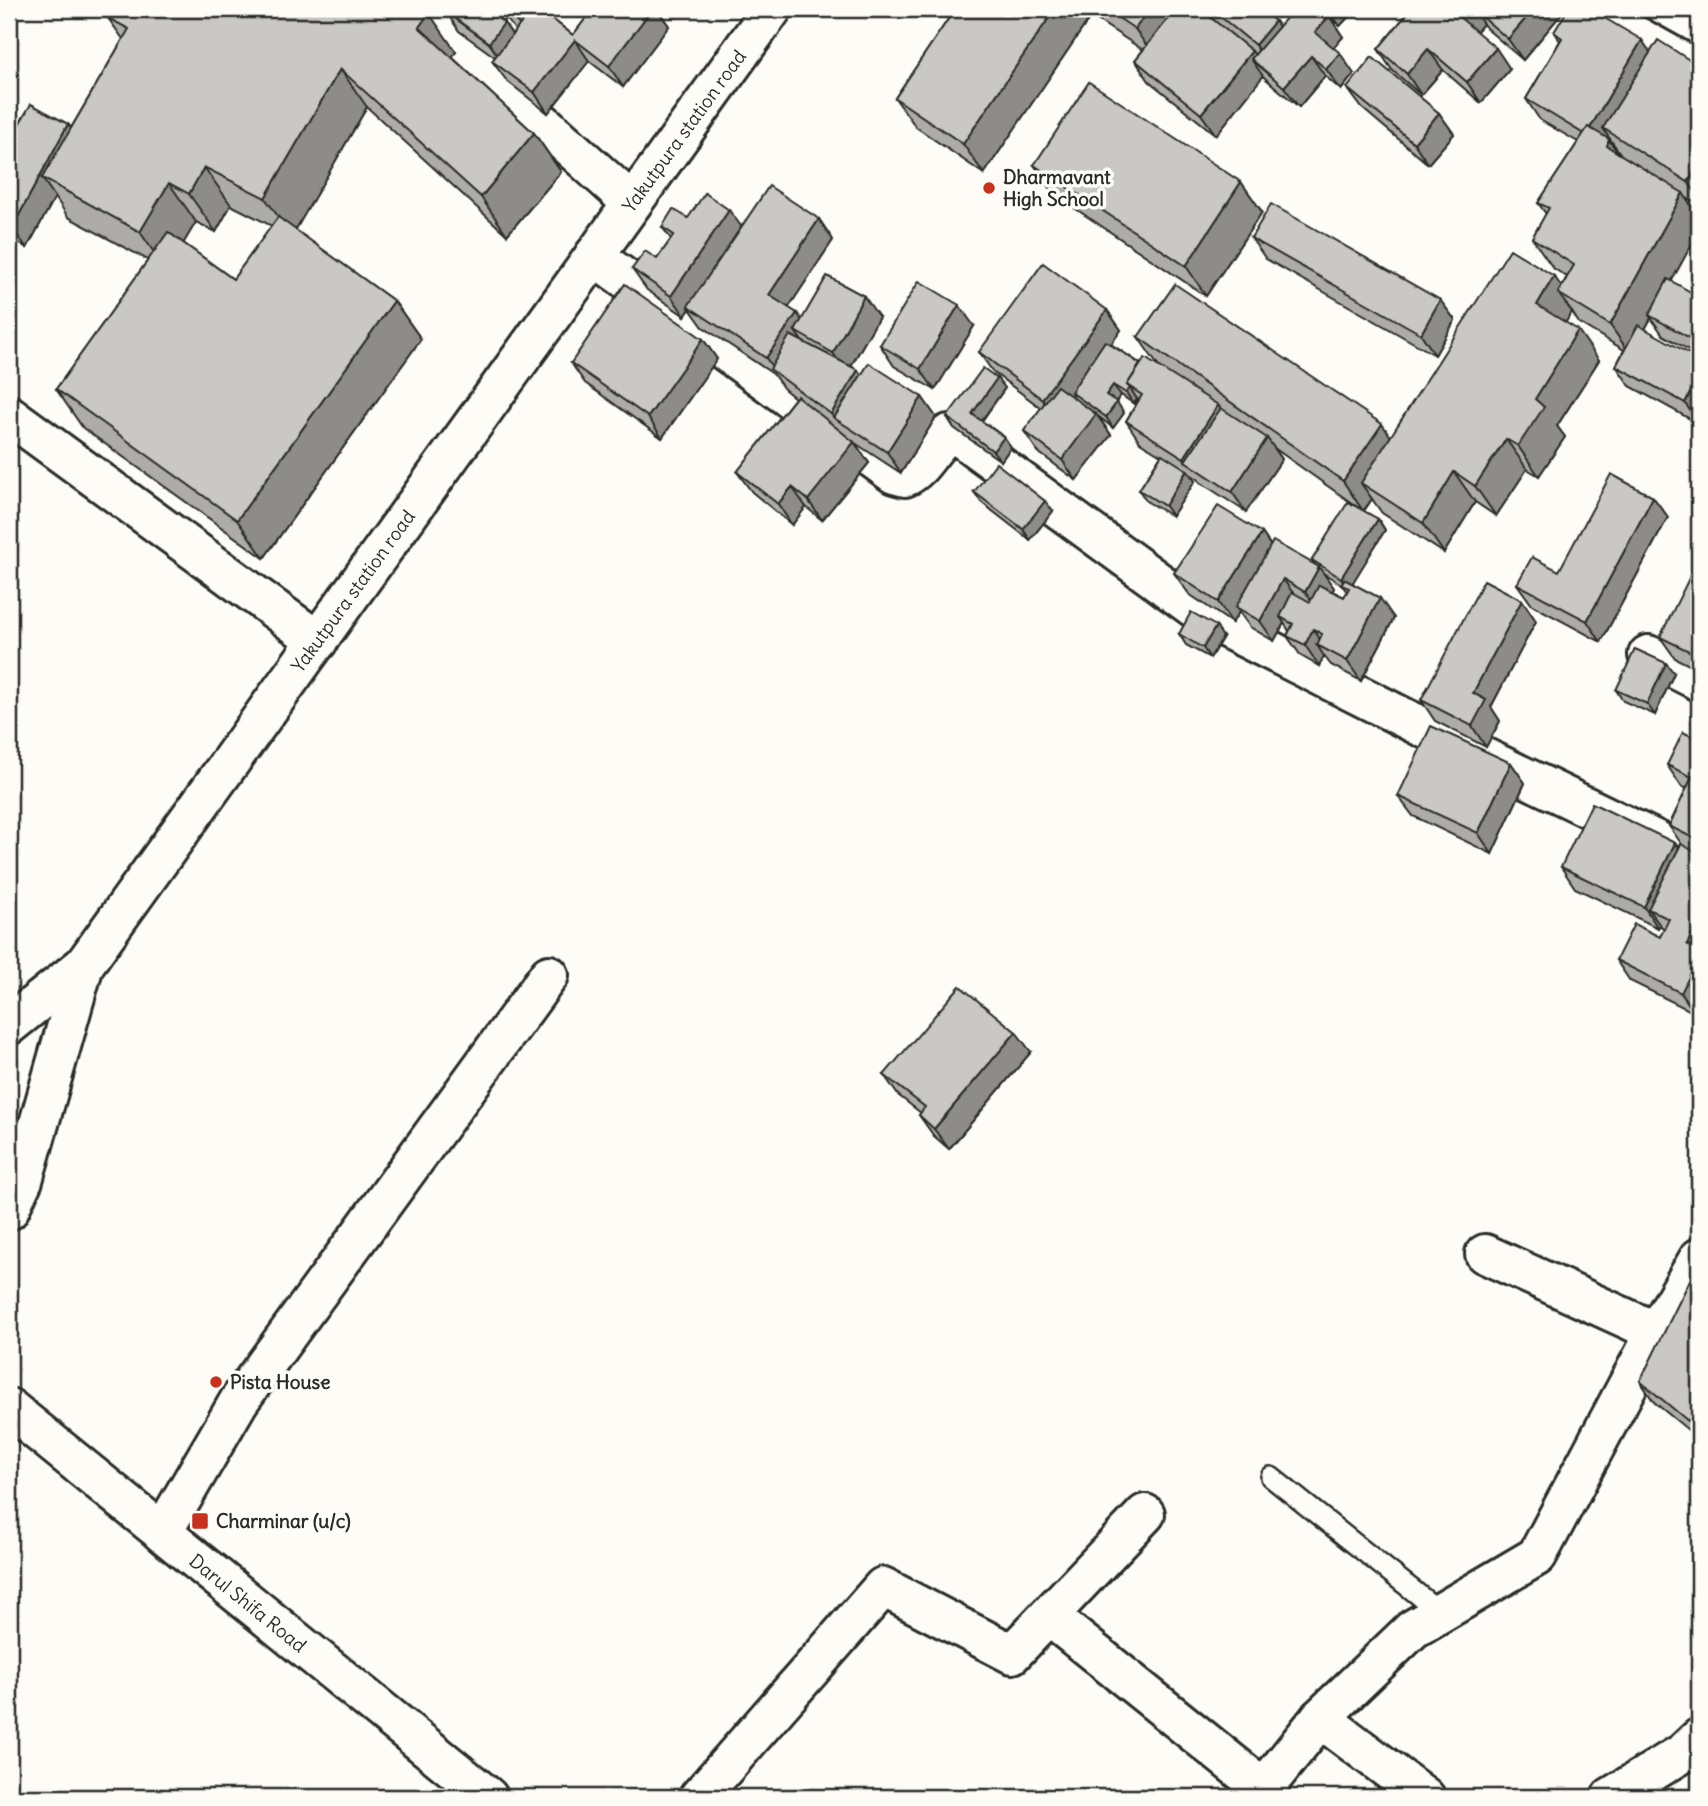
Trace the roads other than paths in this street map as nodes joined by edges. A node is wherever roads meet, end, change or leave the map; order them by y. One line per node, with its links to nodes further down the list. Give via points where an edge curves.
1 (416, 9): 5 (main road)
2 (772, 9): 5 (main road, Yakutpura station road)
3 (1588, 9): 4 (main road)
4 (1699, 71)
5 (632, 203): 6 (main road, Yakutpura station road)
6 (594, 256): 8 (main road, Yakutpura station road); 11 (main road, via 894,474 905,478 915,473 941,439 949,434 959,436 1212,621)
7 (9, 415): 8 (main road)
8 (318, 640): 12 (main road, Yakutpura station road)
9 (1648, 655): 10 (main road)
10 (1699, 681)
11 (1699, 861)
12 (84, 965): 14 (main road); 15 (main road, Yakutpura station road, via 23,1180)
13 (549, 975): 22 (main road, via 239,1401)
14 (9, 1025)
15 (9, 1210)
16 (1485, 1254): 18 (main road)
17 (1699, 1258): 18 (main road)
18 (1657, 1332): 23 (main road, via 1537,1556)
19 (9, 1408): 22 (main road, Darul Shifa Road)
20 (1271, 1477): 23 (lane)
21 (1145, 1514): 24 (main road)
22 (162, 1533): 28 (main road, Darul Shifa Road)
23 (1440, 1612): 25 (main road, via 1413,1629)
24 (1049, 1616): 27 (main road); 29 (main road, via 1012,1654 883,1587)
25 (1320, 1718): 27 (main road); 30 (main road)
26 (1699, 1738): 31 (main road, via 1683,1753)
27 (1260, 1793)
28 (488, 1797)
29 (699, 1797)
30 (1425, 1797)
31 (1611, 1797)

